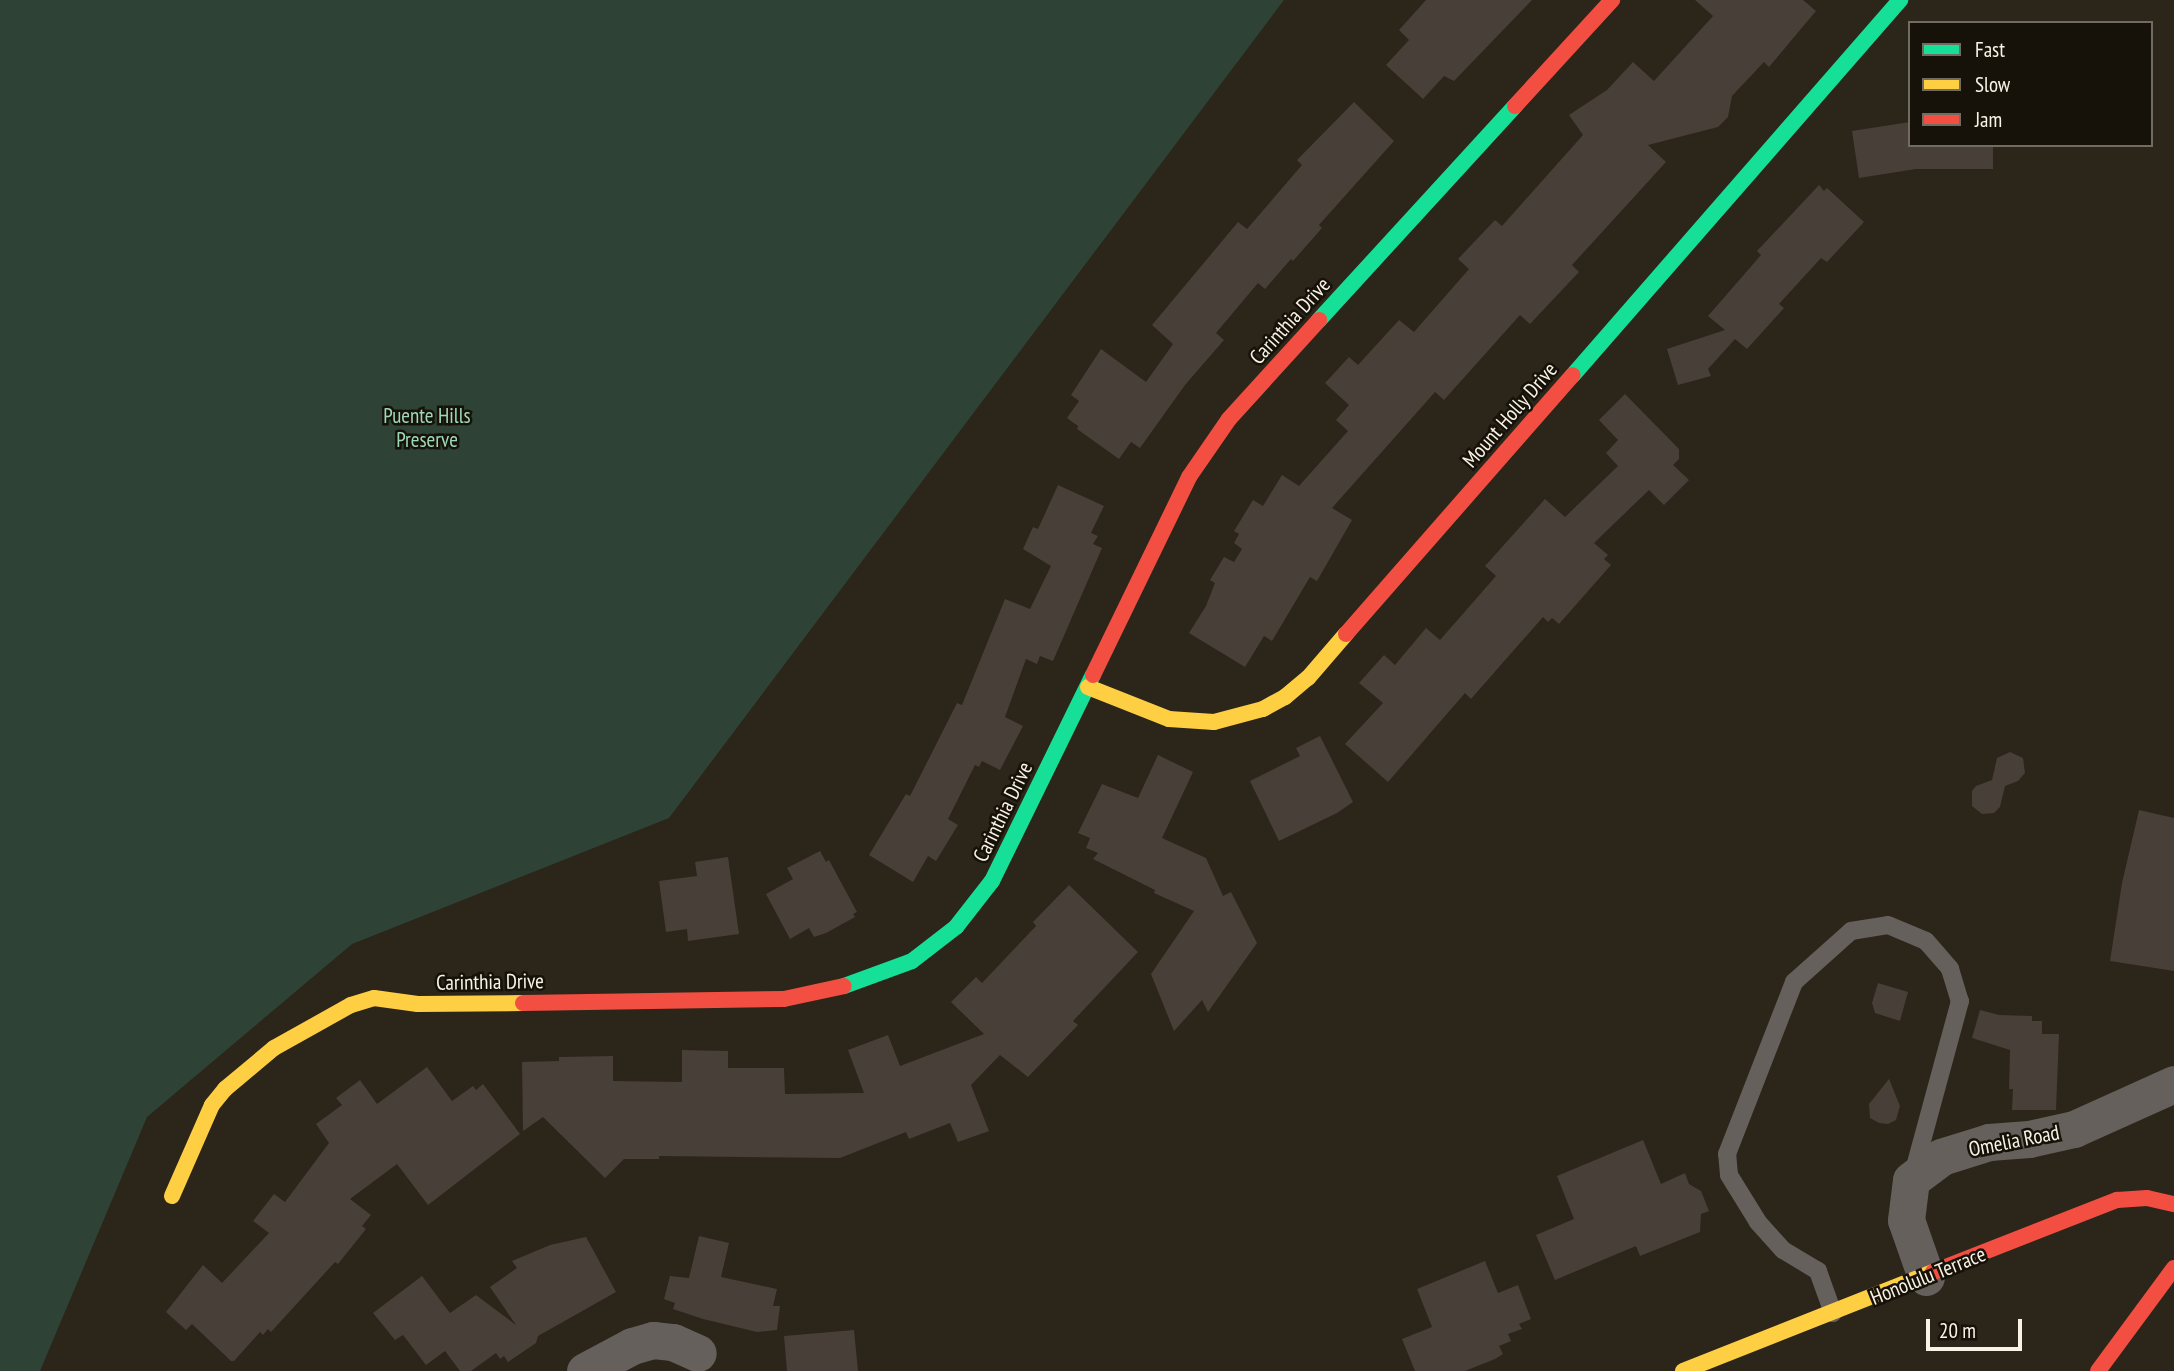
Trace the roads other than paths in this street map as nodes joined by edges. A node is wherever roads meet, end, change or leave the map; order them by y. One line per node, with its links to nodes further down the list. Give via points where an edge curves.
1 (1612, 0): 3 (street, Carinthia Drive, via 1229,419 1189,477)
2 (1900, 0): 3 (street, Mount Holly Drive, via 1308,678 1263,709 1214,722 1169,719)
3 (1087, 687): 6 (street, Carinthia Drive, via 992,881 956,927 912,961 848,985 784,999 418,1004 374,999 352,1005 274,1048 225,1089 212,1105)
4 (2174, 1084): 5 (street, Omelia Road, via 2074,1129 1990,1142 1941,1157)
5 (1911, 1180): 9 (street, via 1906,1220); 10 (lane, via 1960,1001 1950,970 1926,940 1888,925 1852,932 1794,982 1727,1154 1729,1175 1758,1222 1783,1250 1818,1271)
6 (172, 1196)
7 (2174, 1204): 9 (street, Honolulu Terrace, via 2147,1198 2117,1200)
8 (2174, 1268): 14 (street)
9 (1926, 1277): 10 (street, Honolulu Terrace)
10 (1833, 1313): 13 (street, Honolulu Terrace)
11 (698, 1353): 12 (street, via 673,1342 653,1340)
12 (584, 1371)
13 (1683, 1371)
14 (2098, 1371)

